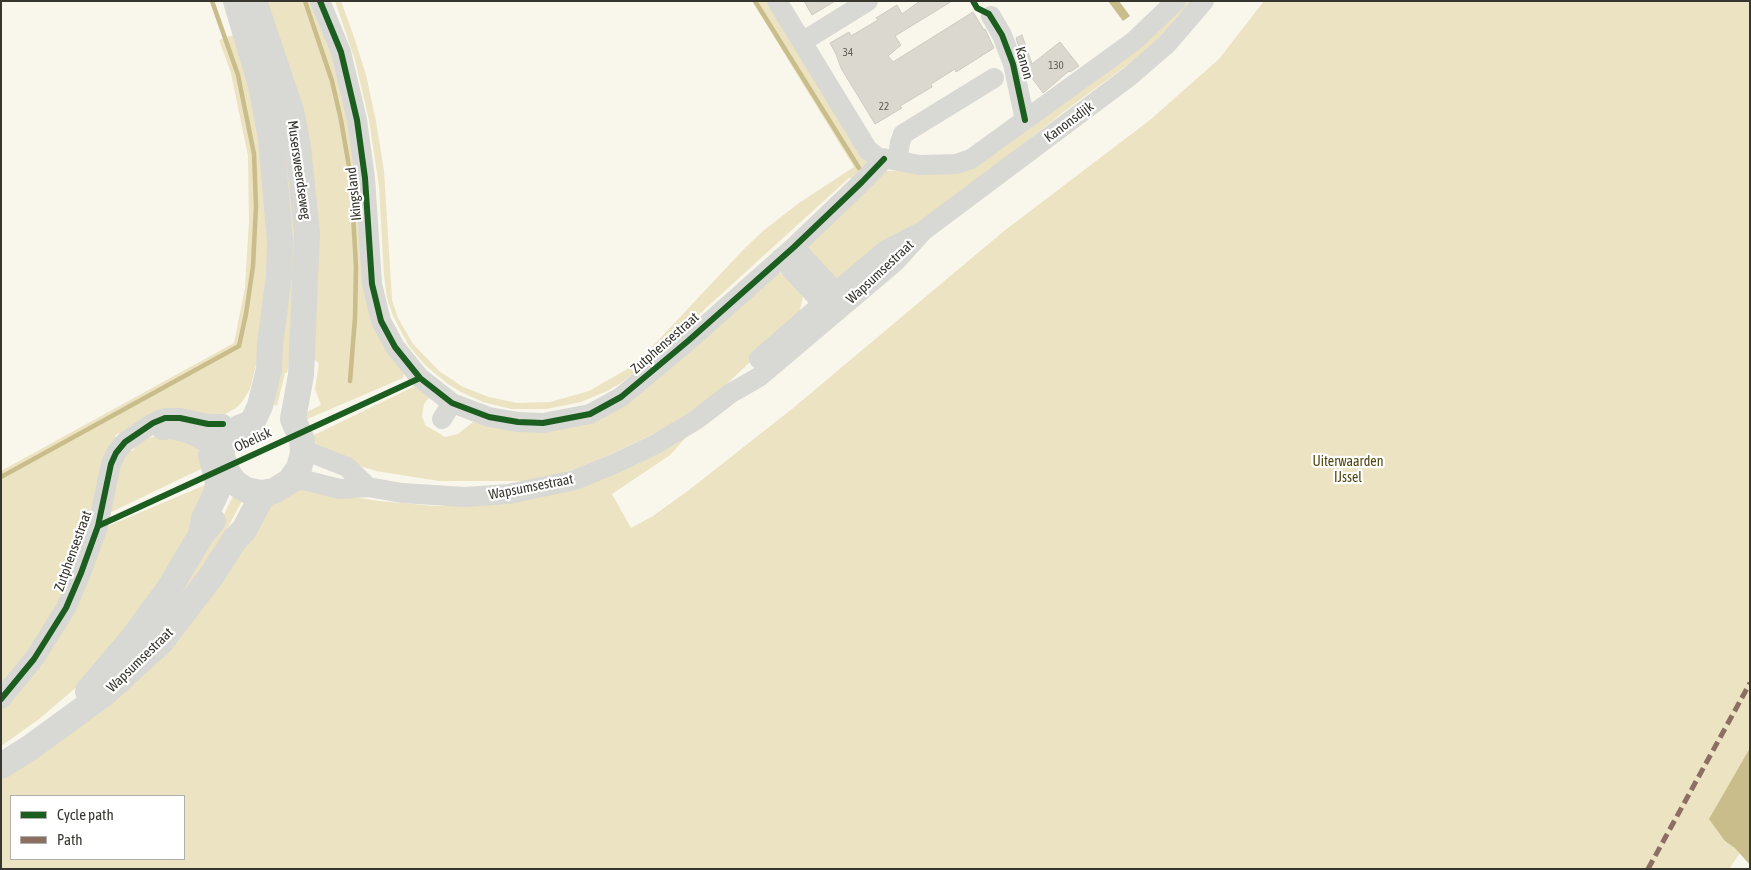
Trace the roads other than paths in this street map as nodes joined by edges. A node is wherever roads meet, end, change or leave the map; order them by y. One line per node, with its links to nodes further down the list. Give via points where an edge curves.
1 (236, 1): 17 (main road, Musersweerdseweg, via 261,85 271,138 280,241 270,344 260,369)
2 (254, 1): 19 (main road, Musersweerdseweg, via 291,111 307,233 301,375)
3 (320, 1): 16 (street, Ikingsland, via 341,52 357,120 366,178 372,284 377,306 387,334)
4 (777, 1): 9 (street)
5 (868, 1): 9 (street)
6 (1176, 1): 11 (street, Kanonsdijk, via 1134,41)
7 (1204, 1): 13 (street, Kanonsdijk, via 1167,44 1130,76)
8 (991, 16): 11 (street, Kanon, via 1013,64)
9 (802, 42): 12 (street, via 868,150 877,157)
10 (994, 78): 12 (street, via 903,134)
11 (1025, 120): 12 (street, Kanonsdijk, via 964,162 920,165)
12 (891, 160): 14 (street, Zutphensestraat, via 862,182)
13 (922, 231): 15 (street, Wapsumsestraat, via 886,250)
14 (788, 252): 15 (street); 16 (street, Zutphensestraat, via 634,387 590,414 543,423 447,411)
15 (833, 302): 20 (street, Wapsumsestraat, via 759,377 731,393 696,420 614,464 566,482 508,494 465,497 402,493)
16 (420, 378)
17 (252, 411): 18 (main road, via 234,416); 19 (main road, via 275,418)
18 (220, 456): 19 (main road, via 240,487); 21 (street, Zutphensestraat, via 208,424 180,418 165,418 125,442 111,464 98,526 66,608 34,659); 22 (main road, Wapsumsestraat, via 217,491 204,519 202,535 169,589)
19 (286, 460): 20 (street, Wapsumsestraat, via 304,480 340,489); 20 (street, via 309,452 347,467); 22 (main road, Wapsumsestraat, via 244,530 160,643 105,693)
20 (368, 486)
21 (1, 698)
22 (67, 720): 23 (main road, Wapsumsestraat)
23 (1, 766)

